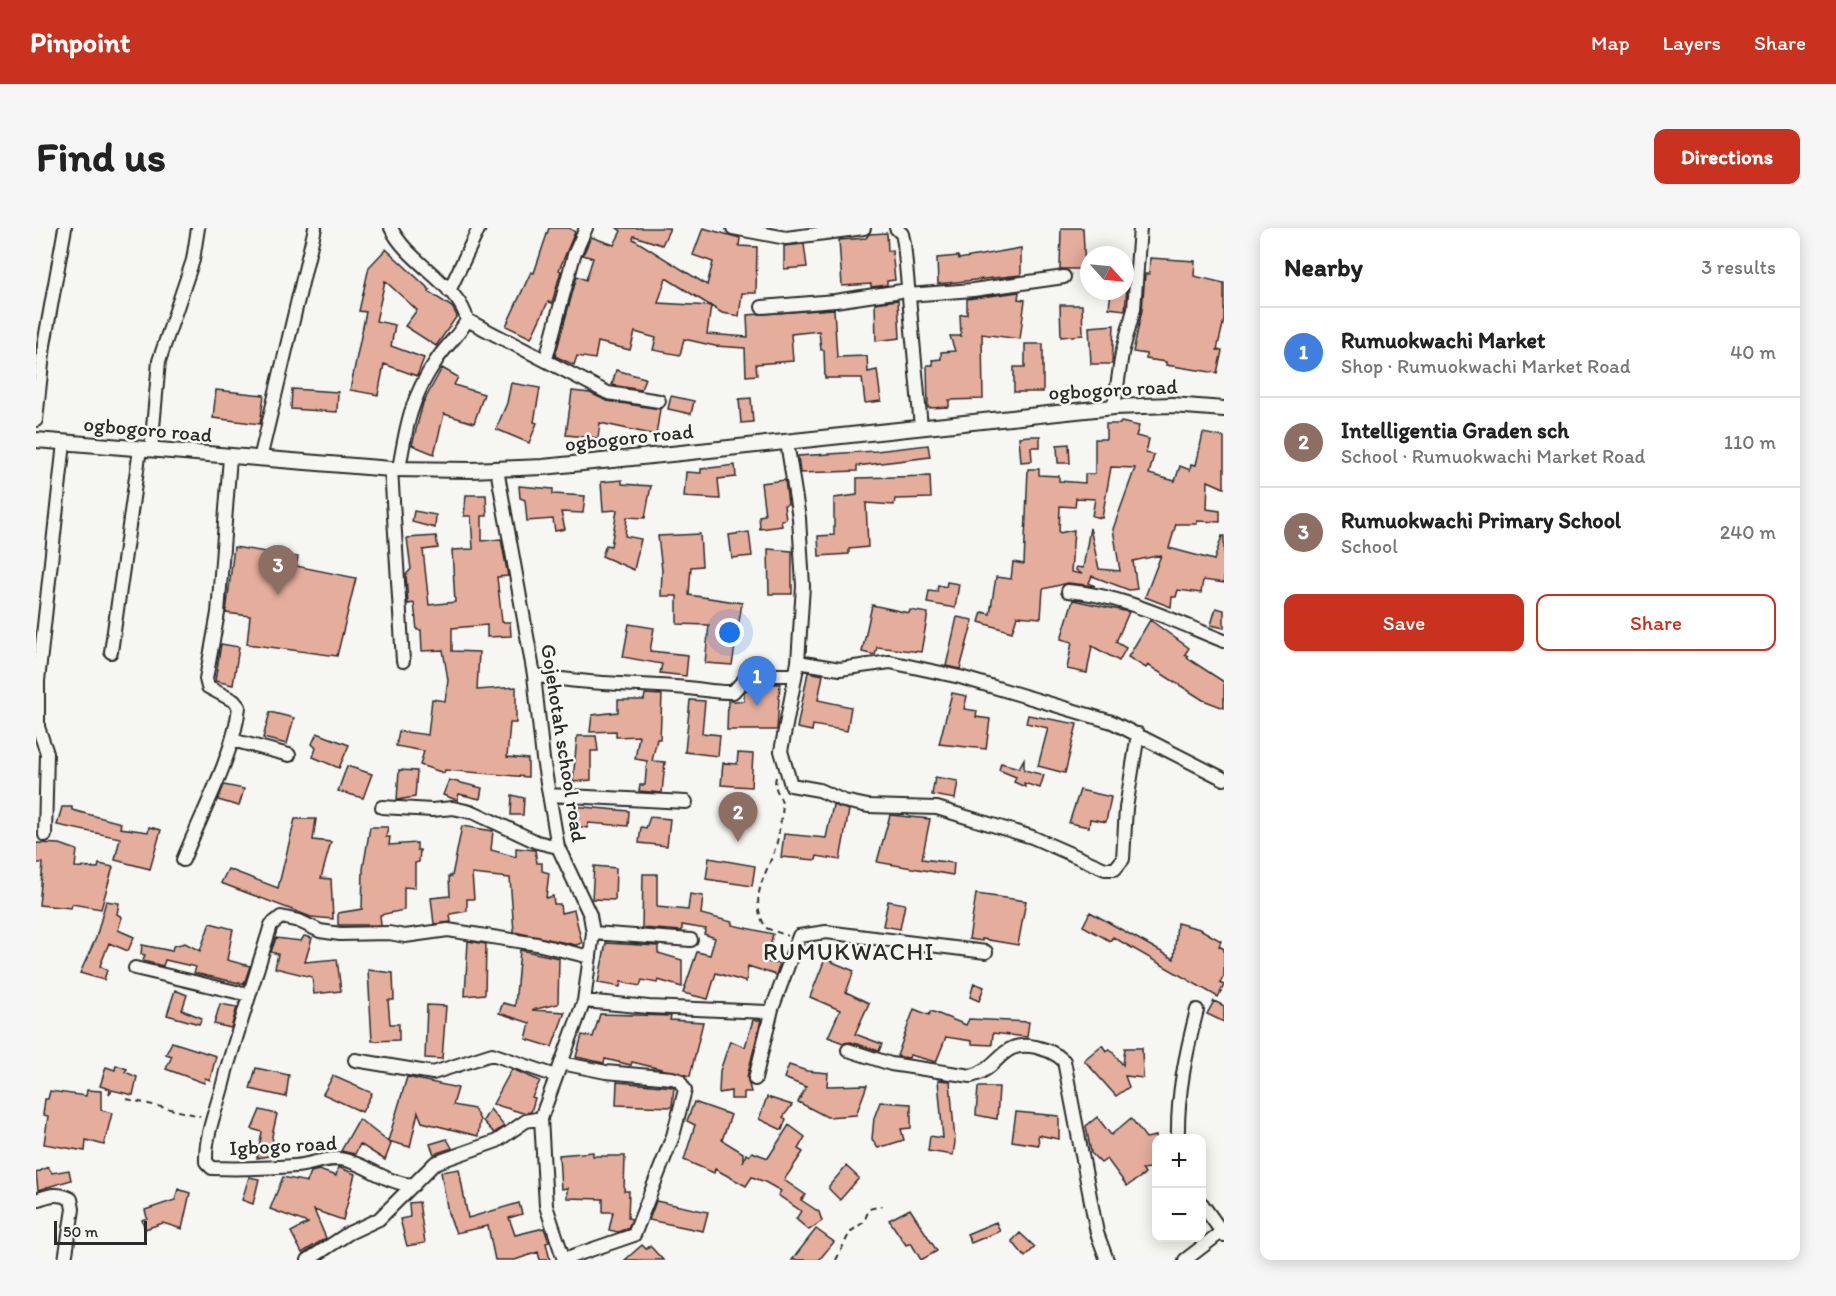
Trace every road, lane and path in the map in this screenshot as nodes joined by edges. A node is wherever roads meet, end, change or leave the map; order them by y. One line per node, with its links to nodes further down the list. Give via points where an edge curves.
1 (65, 228): 20 (street, via 44,345)
2 (198, 228): 25 (street, via 193,260 159,361)
3 (315, 228): 27 (street)
4 (389, 228): 12 (street, via 405,251)
5 (479, 228): 12 (street)
6 (586, 228): 16 (street, via 574,255)
7 (733, 228): 8 (street, via 786,238)
8 (864, 228)
9 (896, 228): 13 (street, via 904,243)
10 (1140, 228): 18 (street, via 1134,309)
11 (1064, 277): 13 (street, via 973,290)
12 (449, 291): 15 (street)
13 (908, 293): 14 (street); 21 (street)
14 (762, 307)
15 (467, 320): 16 (street); 28 (street, via 416,392)
16 (546, 359): 17 (street, via 608,393)
17 (659, 401)
18 (1114, 407): 19 (street, ogbogoro road, via 1172,405); 21 (street, ogbogoro road)
19 (1224, 409)
20 (36, 420)
21 (921, 427): 23 (street, ogbogoro road)
22 (36, 440): 24 (street, ogbogoro road)
23 (787, 442): 29 (street, ogbogoro road); 35 (street, via 799,518 803,586)
24 (64, 443): 25 (street, ogbogoro road); 31 (street)
25 (146, 449): 26 (street, ogbogoro road); 33 (street)
26 (230, 457): 27 (street, ogbogoro road); 39 (street, via 218,613 206,679 208,687 239,707)
27 (260, 459): 28 (street, ogbogoro road)
28 (395, 469): 29 (street, ogbogoro road); 34 (street)
29 (497, 469): 36 (street, Gojehotah school road)
30 (1068, 591): 32 (street, via 1089,592 1128,604)
31 (41, 606): 37 (street)
32 (1224, 640)
33 (111, 652)
34 (403, 662)
35 (797, 668): 36 (street, via 754,675 733,692 720,693 572,682); 38 (street, via 840,669 890,662 935,671 1112,722); 40 (street)
36 (534, 675): 43 (street, Gojehotah school road)
37 (37, 727): 46 (street, via 47,753)
38 (1138, 734): 40 (street, via 1126,808 1123,860 1115,869 1105,869 1032,837 937,808 868,806 791,785); 42 (street)
39 (232, 740): 41 (street); 48 (street)
40 (781, 751): 50 (path, via 774,787 782,805 777,849 762,878 757,913 766,928)
41 (289, 755)
42 (1224, 779)
43 (549, 795): 44 (street); 47 (street, Gojehotah school road)
44 (686, 802)
45 (382, 807): 47 (street, via 453,808 475,813 537,842)
46 (45, 835)
47 (558, 847): 49 (street, Gojehotah school road, via 590,915)
48 (183, 860)
49 (593, 933): 51 (street); 53 (street, Gojehotah school road)
50 (797, 939): 52 (street, via 826,932); 57 (street)
51 (691, 940)
52 (986, 952)
53 (590, 957): 55 (street, Igbogo road, via 448,930 405,936 340,934 281,917 271,925); 56 (street, Gojehotah school road)
54 (135, 968): 55 (street)
55 (249, 995): 66 (street, Igbogo road)
56 (584, 1001): 57 (street, via 649,1008 766,1012); 61 (street, Gojehotah school road)
57 (771, 1009): 63 (street)
58 (1197, 1010): 67 (street, via 1184,1061)
59 (848, 1050): 77 (street, via 891,1064 971,1076 982,1073 1010,1047 1023,1044 1058,1054 1064,1061 1097,1233)
60 (355, 1060): 62 (street, via 433,1073 492,1054)
61 (561, 1063): 62 (street, Gojehotah school road); 73 (street, via 672,1078 679,1080 685,1090 673,1136 634,1235)
62 (556, 1076): 65 (street, Gojehotah school road)
63 (755, 1079)
64 (127, 1099): 66 (path)
65 (541, 1118): 68 (street, via 526,1121 497,1141 435,1163); 73 (street, Gojehotah school road, via 546,1206)
66 (212, 1119): 68 (street, Igbogo road, via 206,1162 212,1168 297,1166 346,1160 400,1184)
67 (1178, 1134)
68 (414, 1185): 75 (street, via 379,1219)
69 (36, 1200): 74 (street, via 51,1195 71,1199)
70 (882, 1206): 76 (path, via 869,1209 864,1222 850,1232)
71 (1206, 1210): 72 (street)
72 (1223, 1233): 78 (street)
73 (564, 1259)
74 (66, 1260)
75 (308, 1260)
76 (836, 1260)
77 (1107, 1260)
78 (1185, 1260)

